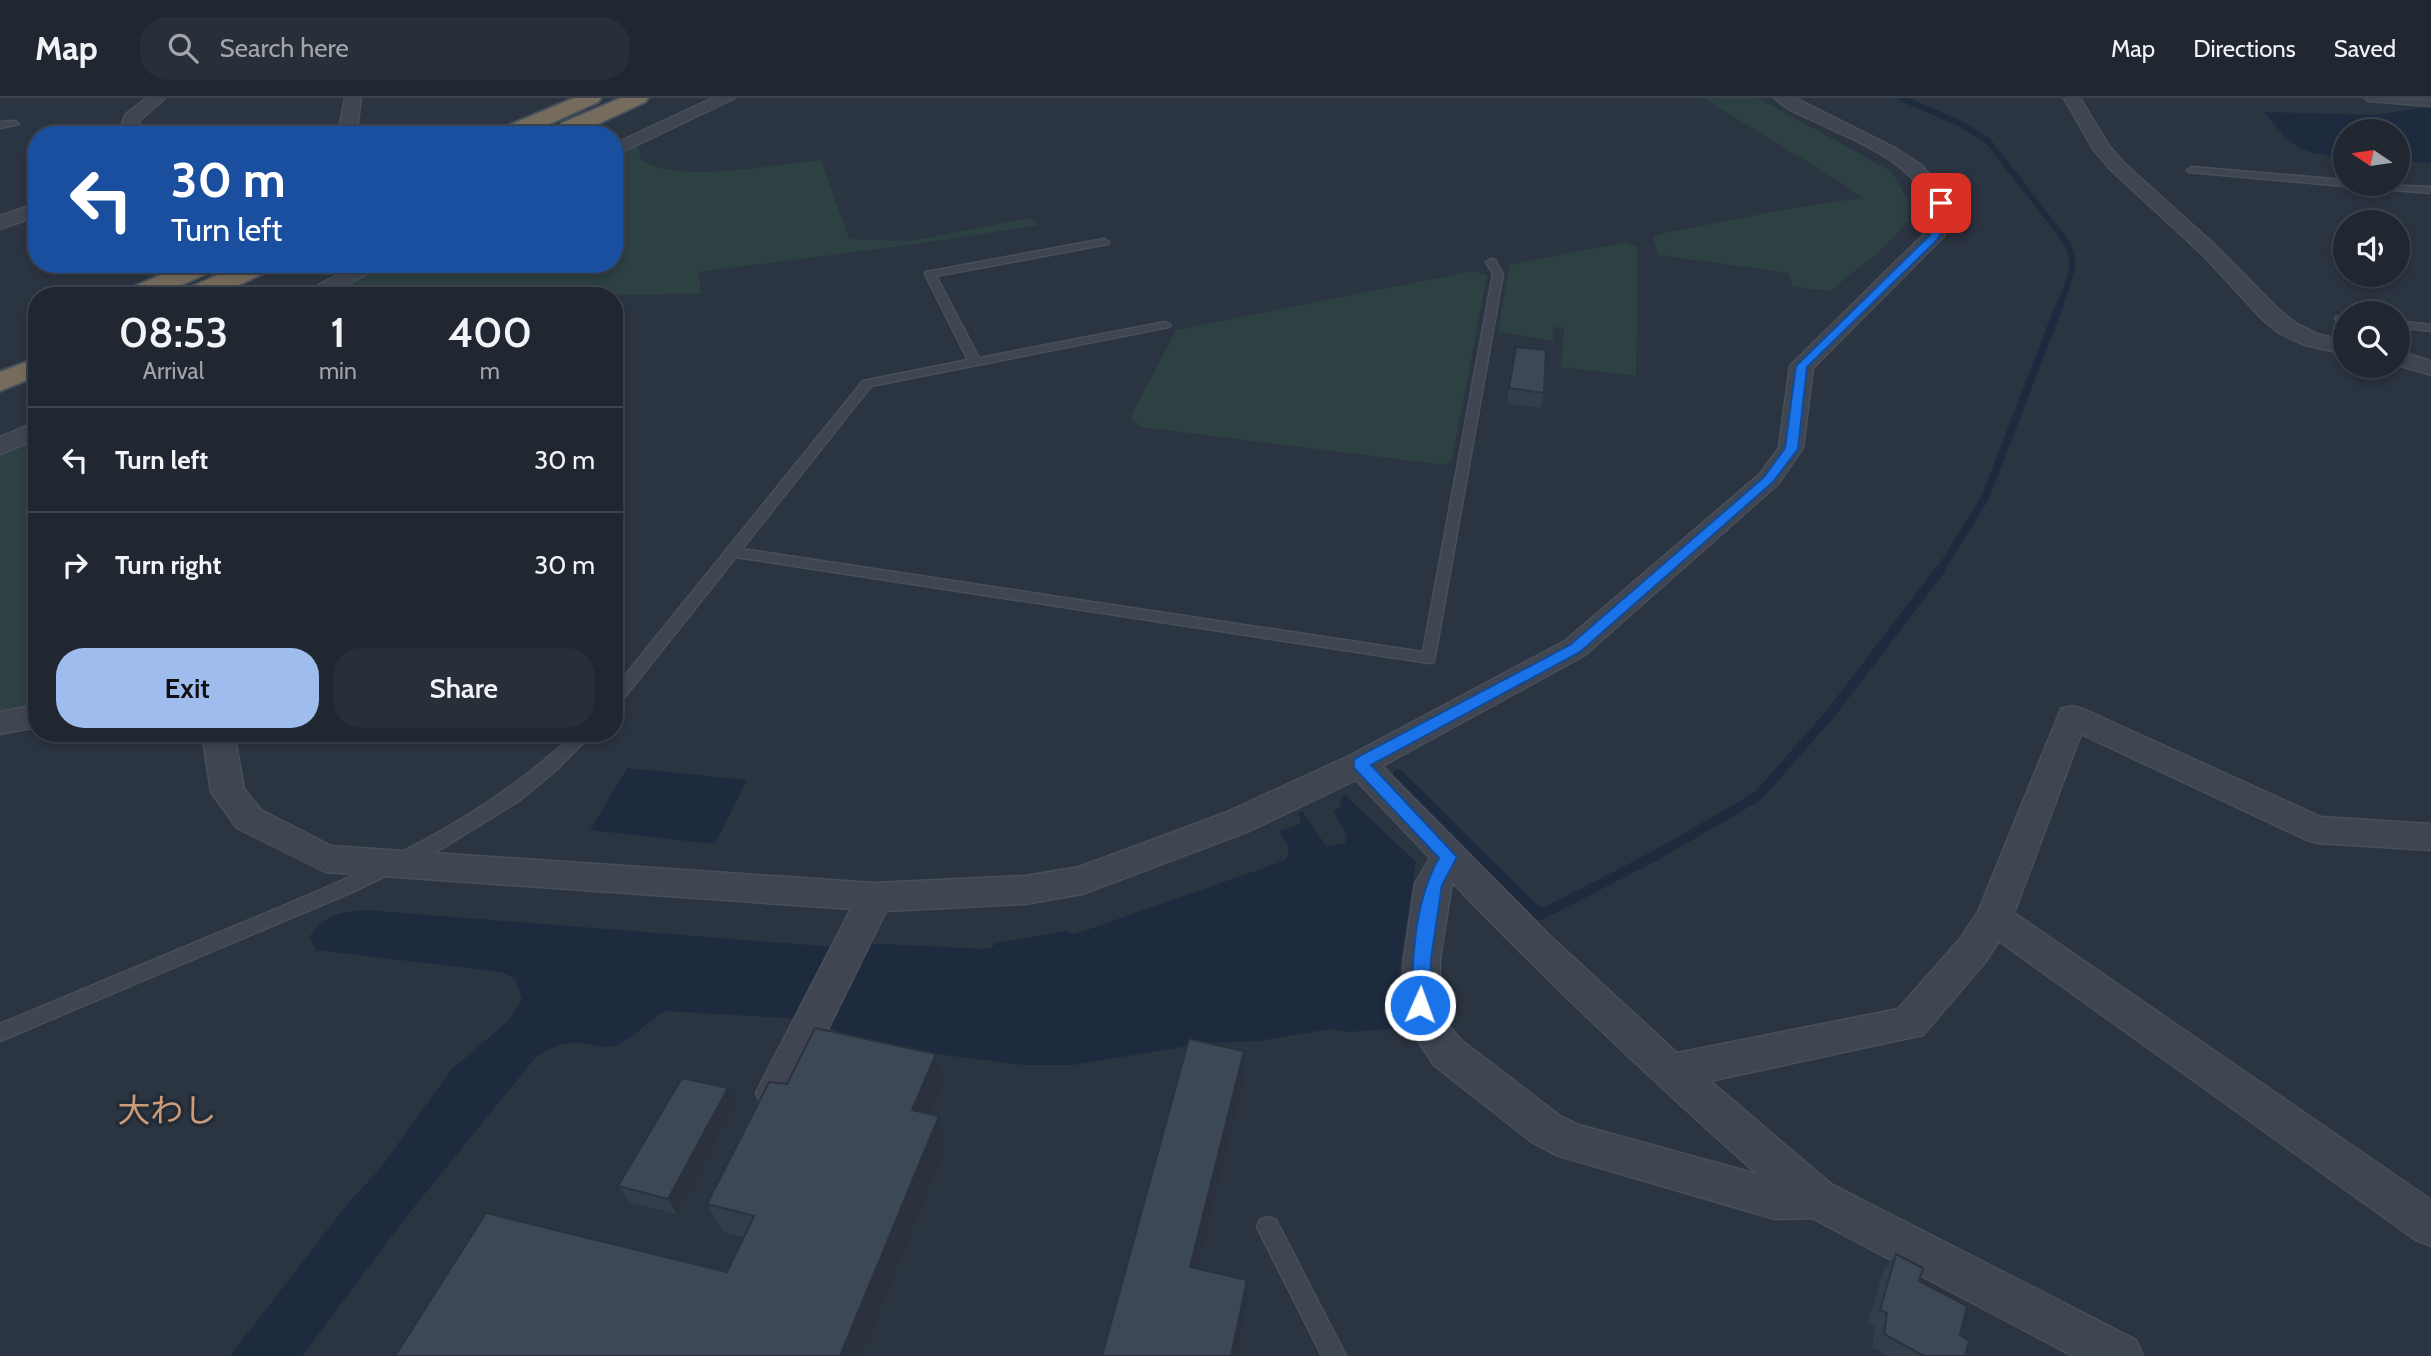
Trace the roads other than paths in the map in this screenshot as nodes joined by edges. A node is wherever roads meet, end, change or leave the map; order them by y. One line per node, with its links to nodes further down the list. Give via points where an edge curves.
1 (157, 98): 12 (street, via 132,118)
2 (353, 98): 13 (street)
3 (591, 98): 14 (highway)
4 (638, 98): 15 (highway)
5 (727, 98): 16 (street)
6 (1783, 98): 50 (street, via 1922,173 1941,203 1941,224 1934,236 1802,366 1791,449 1769,480 1575,648)
7 (2072, 98): 35 (street, via 2117,166 2210,251 2269,313 2287,328)
8 (2369, 98): 9 (lane)
9 (2431, 103)
10 (15, 124): 11 (lane)
11 (0, 125)
12 (129, 126)
13 (348, 126)
14 (527, 126)
15 (575, 126)
16 (623, 147)
17 (2192, 170): 18 (lane)
18 (2333, 182)
19 (2410, 188): 20 (lane)
20 (2431, 190)
21 (28, 212): 22 (street)
22 (0, 223)
23 (1104, 242): 37 (lane, via 930,274)
24 (1491, 262): 44 (lane, via 1498,274 1429,658)
25 (187, 273): 28 (highway)
26 (244, 273): 29 (highway)
27 (357, 273): 30 (street)
28 (156, 287)
29 (213, 287)
30 (328, 287)
31 (2410, 325): 33 (lane)
32 (1165, 326): 37 (lane)
33 (2431, 328)
34 (28, 343): 36 (highway)
35 (2333, 344)
36 (0, 355)
37 (975, 362): 44 (lane, via 867,383)
38 (2410, 362): 39 (street)
39 (2431, 368)
40 (28, 370): 41 (highway)
41 (0, 382)
42 (28, 433): 43 (street)
43 (0, 447)
44 (732, 552): 45 (lane)
45 (623, 689)
46 (28, 718): 47 (street)
47 (0, 723)
48 (220, 742): 53 (street, via 228,792 249,819 326,859)
49 (577, 742): 53 (lane, via 561,760 498,808)
50 (1360, 764): 52 (street); 54 (street, via 1237,822 1082,880)
51 (2431, 837): 55 (street, via 2317,830 2072,717)
52 (1449, 857): 57 (street); 59 (street, via 1433,884 1420,1005 1432,1034 1448,1053 1546,1129 1571,1142 1775,1199)
53 (401, 864): 54 (street); 56 (lane)
54 (867, 911): 58 (street)
55 (1994, 918): 57 (street, via 1973,950 1909,1023); 60 (street)
56 (0, 1033)
57 (1671, 1072): 59 (street)
58 (775, 1093)
59 (1816, 1198): 63 (street)
60 (2431, 1225)
61 (1268, 1227): 62 (lane)
62 (1334, 1356)
63 (2120, 1356)

